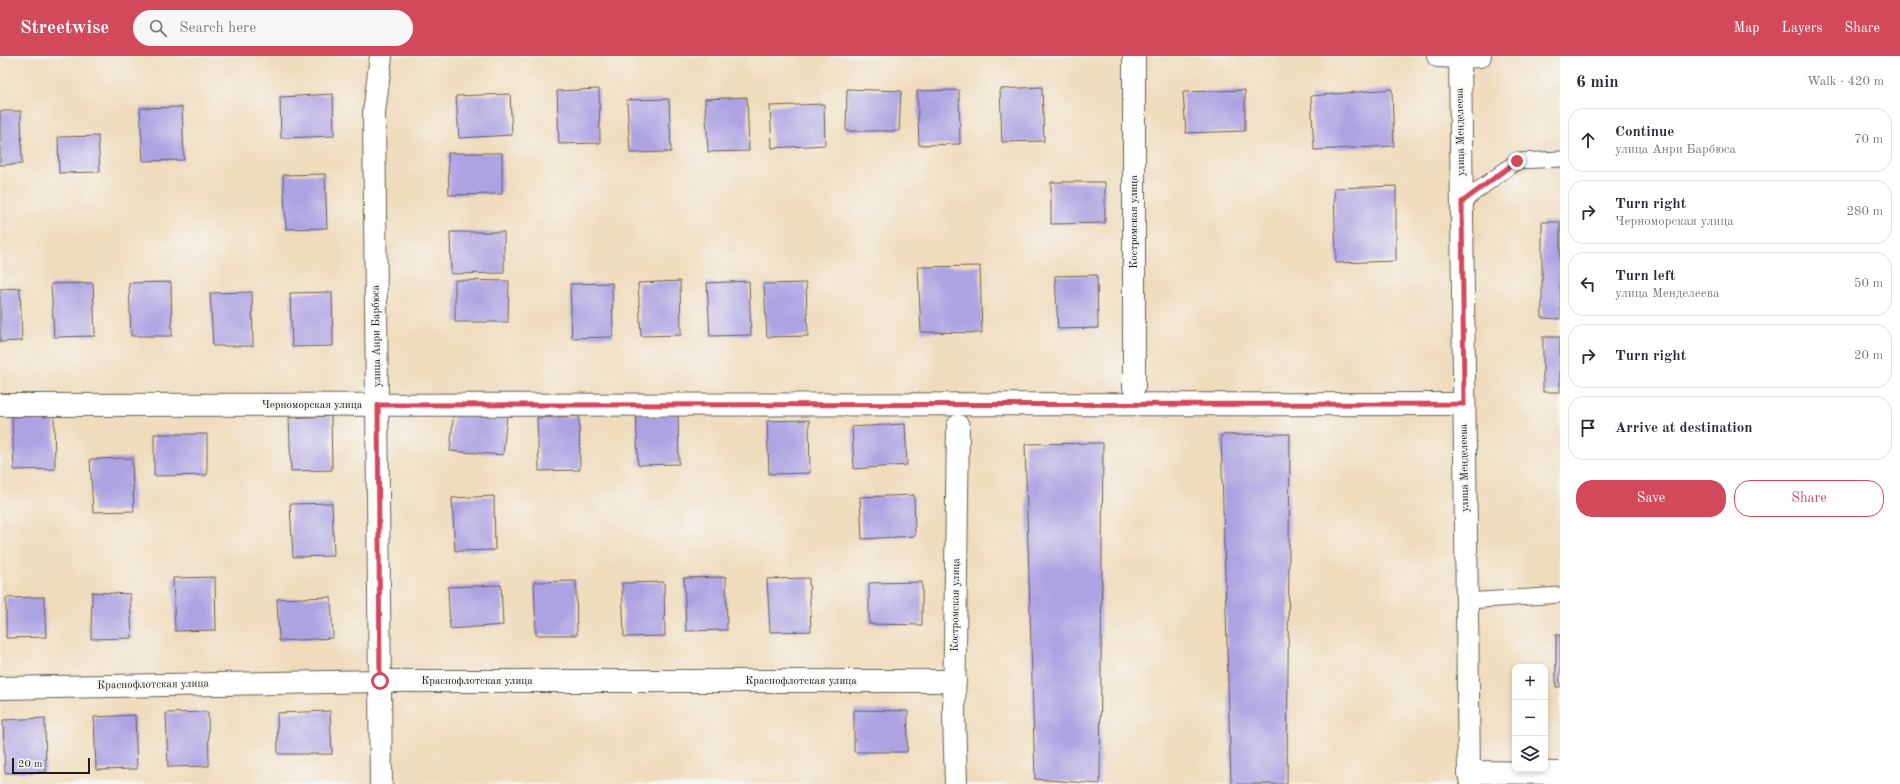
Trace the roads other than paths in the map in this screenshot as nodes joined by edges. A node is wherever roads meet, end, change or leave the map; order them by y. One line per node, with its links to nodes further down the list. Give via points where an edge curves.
1 (381, 56): 10 (street, улица Анри Барбюса, via 374,113)
2 (1134, 56): 7 (street, Костромская улица)
3 (1438, 56): 4 (street)
4 (1467, 56): 6 (street, улица Менделеева)
5 (1560, 159): 6 (lane, via 1517,161)
6 (1462, 202): 8 (street, улица Менделеева)
7 (1134, 387)
8 (1464, 404): 10 (street, Черноморская улица); 13 (street, улица Менделеева)
9 (0, 405): 10 (street, Черноморская улица)
10 (378, 405): 14 (street, улица Анри Барбюса)
11 (958, 426): 15 (street, Костромская улица)
12 (1560, 595): 13 (lane)
13 (1467, 601): 18 (street, улица Менделеева)
14 (380, 681): 15 (street, Краснофлотская улица); 16 (street, Краснофлотская улица); 19 (street, улица Анри Барбюса)
15 (955, 681): 20 (street, Костромская улица)
16 (0, 688)
17 (1560, 773): 18 (street)
18 (1470, 778)
19 (381, 784)
20 (956, 784)

